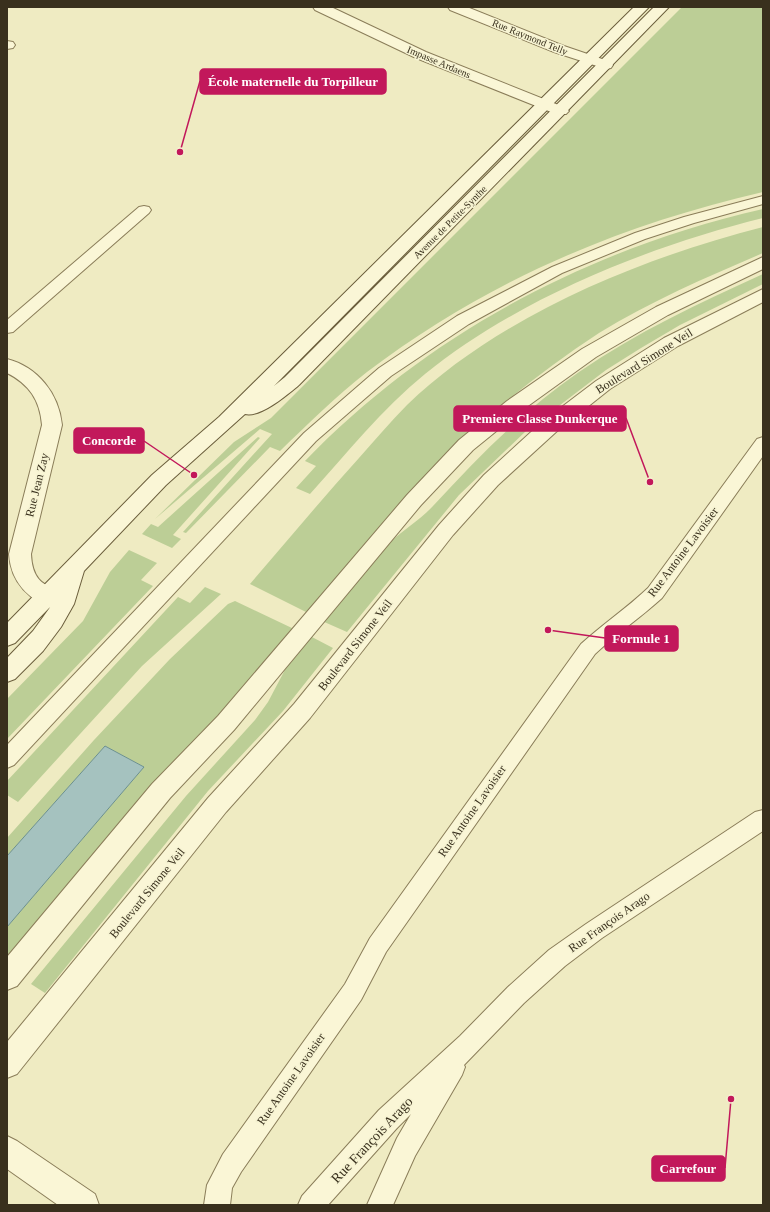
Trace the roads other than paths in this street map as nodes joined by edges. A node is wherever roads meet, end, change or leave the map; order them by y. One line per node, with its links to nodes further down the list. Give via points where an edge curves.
1 (320, 7): 7 (street, Impasse Ardaens, via 428,58)
2 (455, 7): 5 (street, Rue Raymond Telly)
3 (642, 7): 5 (street, Avenue de Petite-Synthe)
4 (662, 7): 6 (street, Avenue de Petite-Synthe)
5 (589, 60): 6 (street, Rue Raymond Telly); 7 (street, Avenue de Petite-Synthe)
6 (606, 65): 8 (street, Avenue de Petite-Synthe)
7 (545, 105): 8 (street, Impasse Ardaens); 17 (street, Avenue de Petite-Synthe)
8 (561, 110): 17 (street, Avenue de Petite-Synthe, via 292,381 269,399)
9 (763, 200): 22 (lane, via 640,236 556,270 463,320 389,370 310,437)
10 (144, 210): 15 (lane)
11 (763, 262): 13 (street)
12 (763, 266): 13 (street)
13 (716, 285): 24 (street, via 657,313 589,353 514,406 466,445 414,500 226,723 161,791)
14 (763, 295): 26 (street, Boulevard Simone Veil, via 671,342 603,385 549,427 491,480 446,530 302,711 217,805)
15 (7, 328)
16 (7, 365): 19 (street, Rue Jean Zay, via 37,385 51,408 52,425 20,562 26,580 35,589)
17 (226, 422): 19 (street, Avenue de Petite-Synthe, via 208,434 159,480 86,554)
18 (763, 442): 29 (lane, Rue Antoine Lavoisier, via 655,593 588,649 510,757 378,945 353,992 232,1163 220,1185)
19 (54, 600): 20 (street, Avenue de Petite-Synthe); 21 (street, Avenue de Petite-Synthe, via 53,622)
20 (7, 637)
21 (7, 673)
22 (7, 759)
23 (763, 819): 25 (lane, Rue François Arago, via 557,958 516,995)
24 (7, 976)
25 (469, 1044): 30 (lane, Rue François Arago, via 388,1119); 31 (lane, Rue François Arago, via 406,1147)
26 (7, 1064)
27 (7, 1150): 28 (street)
28 (84, 1205)
29 (217, 1205)
30 (311, 1205)
31 (380, 1205)

